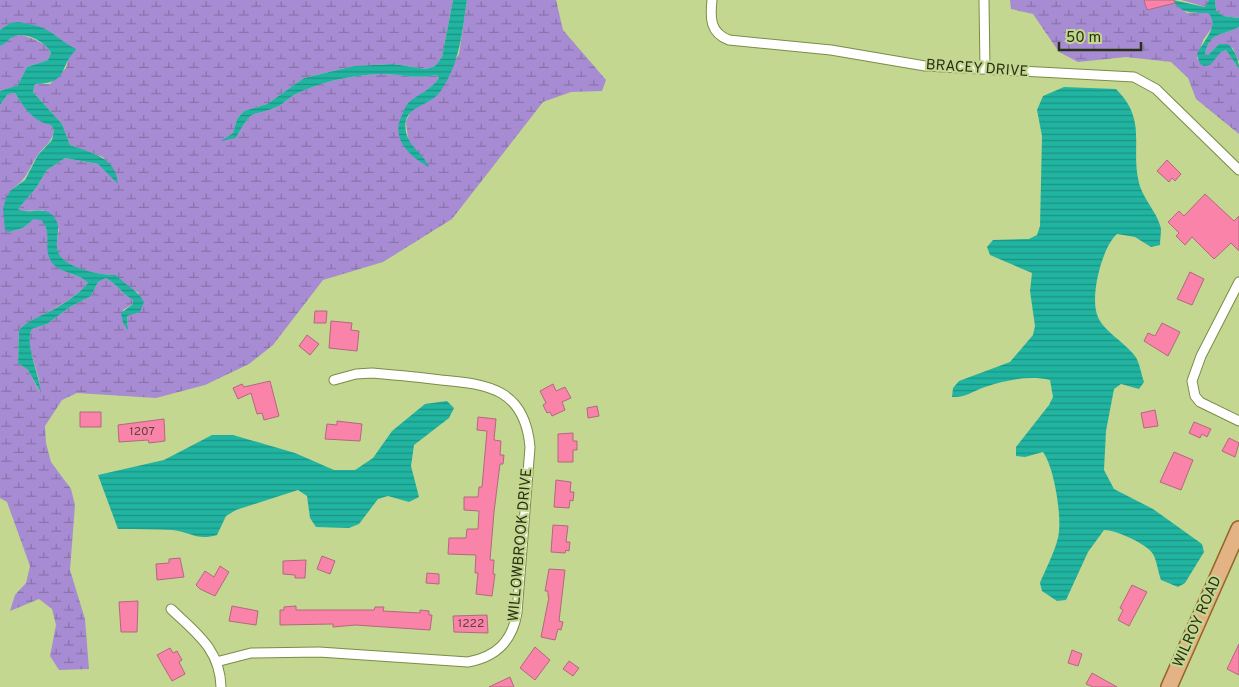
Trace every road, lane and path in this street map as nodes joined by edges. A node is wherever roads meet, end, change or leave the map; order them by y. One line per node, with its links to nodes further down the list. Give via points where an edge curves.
1 (712, 0): 3 (street, BRACEY DRIVE, via 712,27 729,40 831,50 926,66)
2 (984, 0): 3 (street)
3 (985, 69): 4 (street, BRACEY DRIVE, via 1124,76 1140,80 1156,89)
4 (1239, 170)
5 (1239, 282): 7 (street, via 1192,381 1195,396 1200,402)
6 (334, 380): 11 (street, WILLOWBROOK DRIVE, via 372,373 479,383 501,392 519,408 527,427 530,447 517,613 512,634 500,650 468,662 318,652 251,653)
7 (1239, 422)
8 (1239, 529): 9 (main road, WILROY ROAD)
9 (1235, 550): 13 (main road, WILROY ROAD)
10 (171, 609): 11 (street, via 204,640)
11 (216, 662): 12 (street)
12 (221, 687)
13 (1169, 687)

